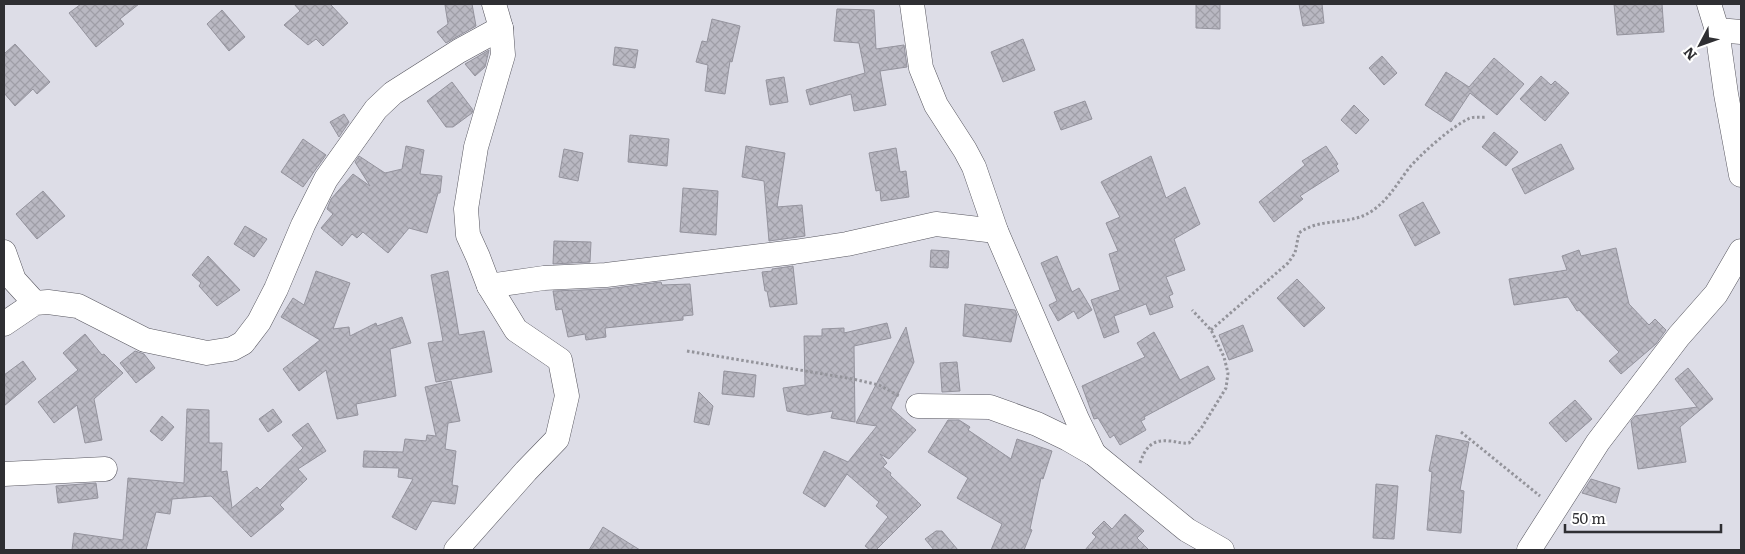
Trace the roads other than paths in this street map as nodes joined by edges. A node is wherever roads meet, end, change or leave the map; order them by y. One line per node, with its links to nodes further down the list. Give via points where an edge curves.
1 (494, 4): 4 (street)
2 (912, 4): 8 (street, via 921,68 936,105 974,167)
3 (1709, 4): 5 (street)
4 (501, 28): 11 (street, via 503,55 476,147 466,209 468,235); 12 (street, via 393,93 376,109 326,179 302,225 276,289 244,343 232,349 207,353 145,340 78,306)
5 (1717, 30): 6 (street); 7 (street)
6 (1741, 32)
7 (1741, 175)
8 (996, 231): 11 (street, via 936,224 794,252); 15 (street)
9 (1741, 251): 21 (street, via 1716,294 1679,336 1598,442)
10 (4, 252): 12 (street, via 14,280)
11 (489, 286): 18 (street, via 516,330 560,360 567,396 557,439)
12 (35, 303): 13 (street)
13 (4, 324)
14 (918, 406): 15 (street, via 990,406 1037,424)
15 (1094, 454): 19 (street, via 1187,530)
16 (105, 469): 17 (street)
17 (4, 474)
18 (456, 550)
19 (1222, 550)
20 (1525, 550): 21 (street)
21 (1530, 550)

